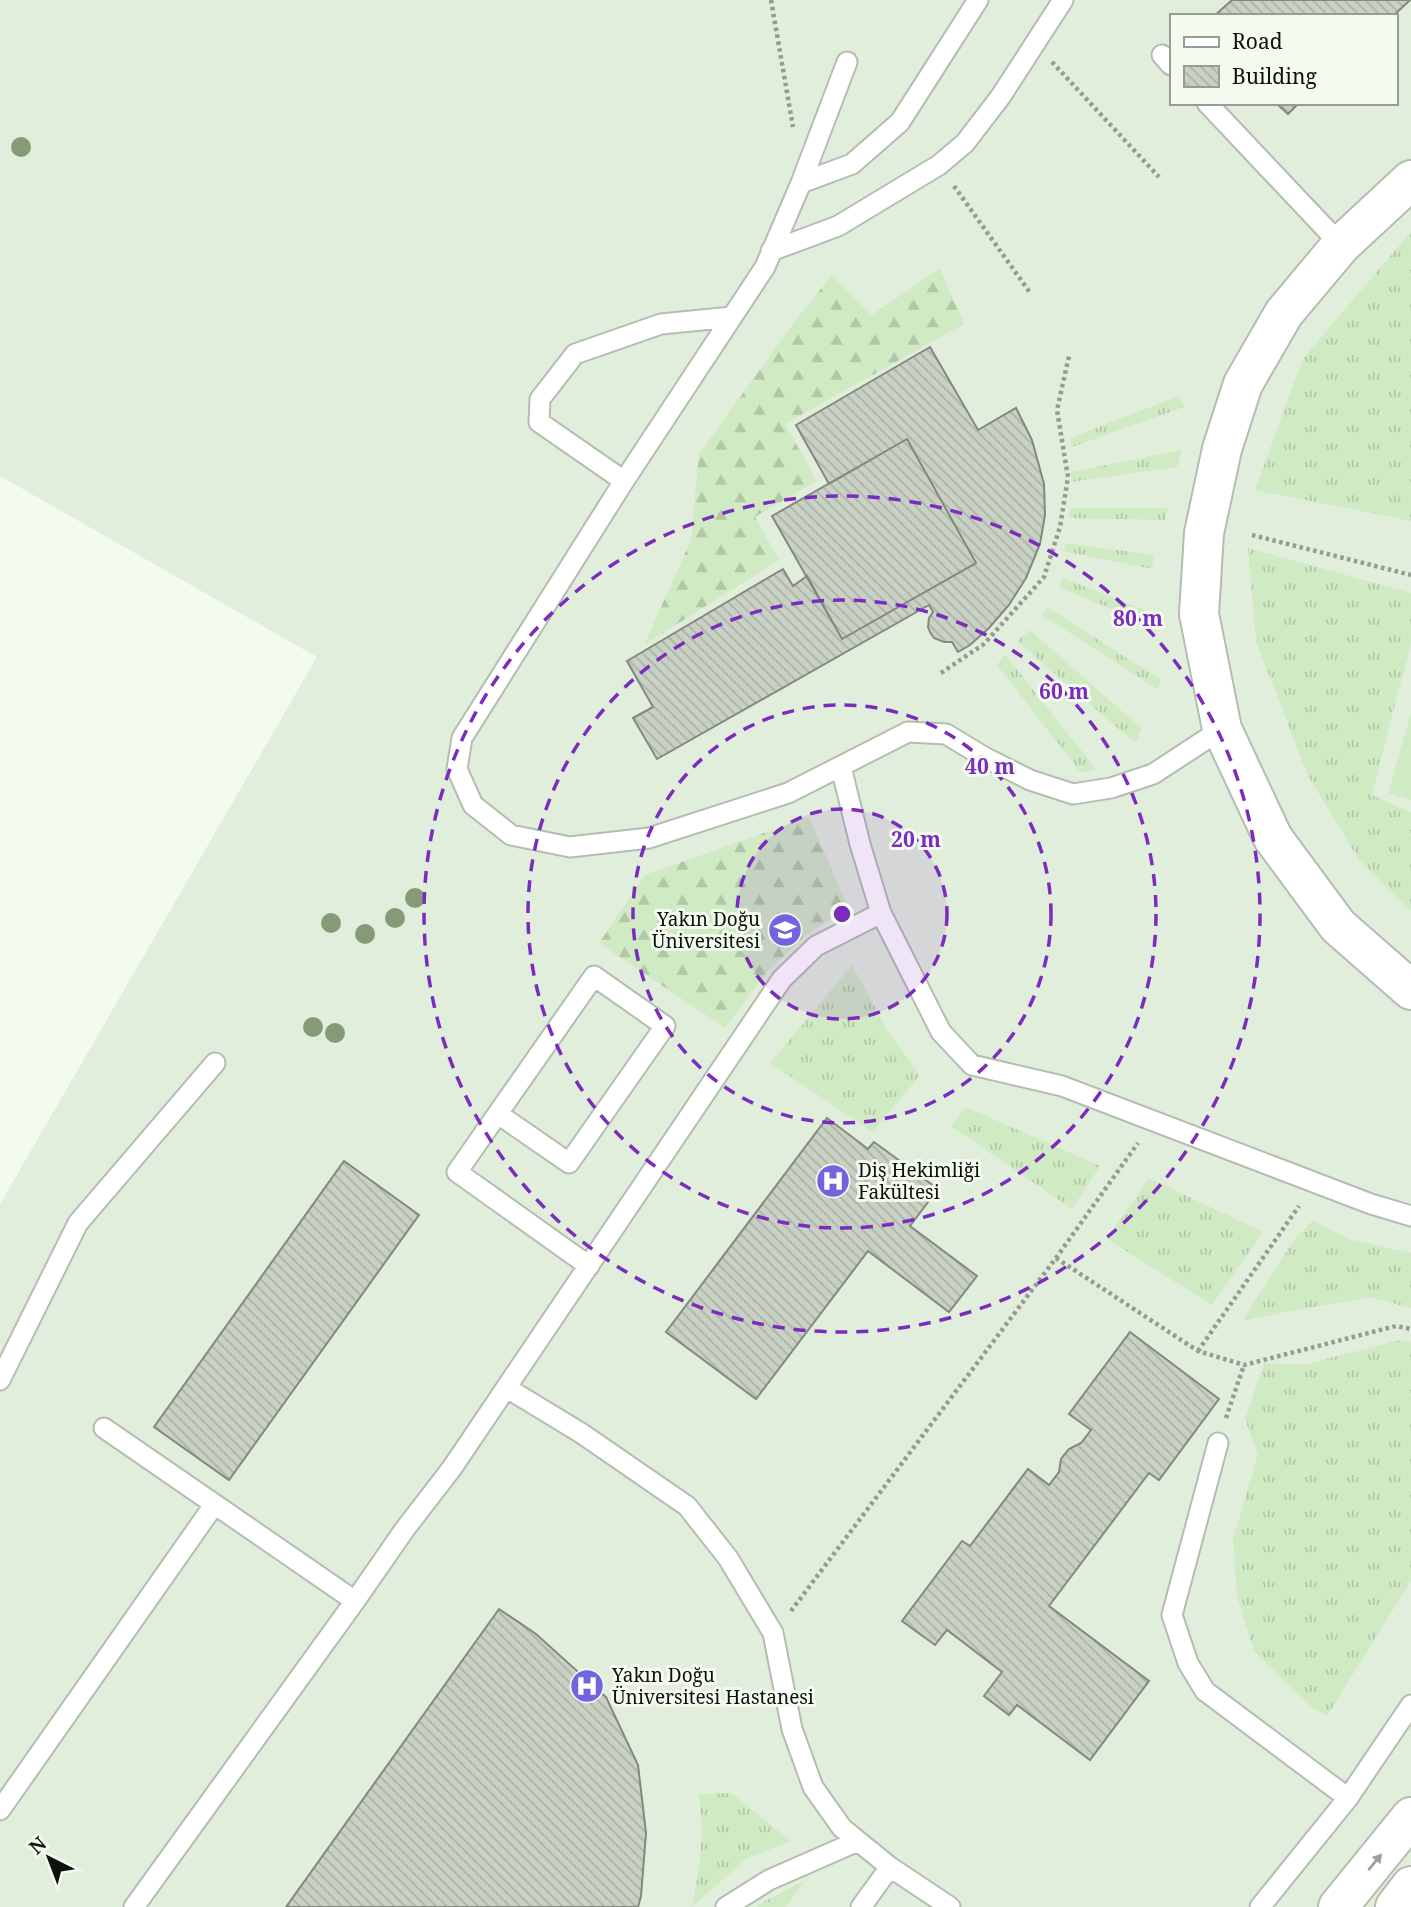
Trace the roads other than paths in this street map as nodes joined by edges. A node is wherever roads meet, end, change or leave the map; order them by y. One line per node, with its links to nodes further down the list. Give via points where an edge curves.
1 (978, 0): 6 (lane, via 900,122 852,164)
2 (1063, 0): 8 (lane, via 965,143 939,165 838,226)
3 (847, 62): 6 (lane)
4 (1209, 105): 7 (lane)
5 (1411, 180): 7 (street)
6 (801, 183): 8 (lane)
7 (1340, 245): 11 (street, via 1284,313 1266,343 1243,383 1222,450 1204,533 1199,614)
8 (771, 251): 9 (lane)
9 (732, 317): 10 (lane); 10 (lane, via 661,324 575,354 540,399 539,422)
10 (624, 481): 12 (lane, via 462,737 457,769 473,805 511,835 570,847 649,838 788,793)
11 (1222, 729): 12 (lane, via 1153,774 1073,794 1030,780 946,734 908,732); 14 (street, via 1273,838 1338,926)
12 (841, 767): 13 (lane)
13 (881, 913): 17 (lane, via 940,1032 972,1065 1062,1086); 18 (lane, via 816,946 782,979)
14 (1411, 990)
15 (215, 1063): 19 (lane, via 78,1223)
16 (498, 1114): 16 (lane, via 594,976 665,1026 569,1163); 18 (lane, via 457,1172)
17 (1411, 1216)
18 (589, 1266): 20 (lane)
19 (0, 1380)
20 (507, 1388): 24 (lane); 29 (lane, via 687,1506 728,1558 773,1633 792,1729 813,1787 842,1828)
21 (104, 1427): 23 (lane)
22 (1218, 1443): 26 (lane, via 1172,1615 1188,1663 1205,1691)
23 (214, 1505): 24 (lane); 27 (lane)
24 (355, 1601): 32 (lane)
25 (1411, 1704): 26 (lane)
26 (1348, 1798): 36 (lane)
27 (0, 1810)
28 (1411, 1817): 37 (street, one-way to 28)
29 (858, 1841): 30 (lane); 33 (lane, via 769,1880)
30 (891, 1867): 34 (lane); 35 (lane)
31 (1411, 1886): 38 (street)
32 (134, 1907)
33 (726, 1907)
34 (861, 1907)
35 (950, 1907)
36 (1260, 1907)
37 (1338, 1907)
38 (1395, 1907)

